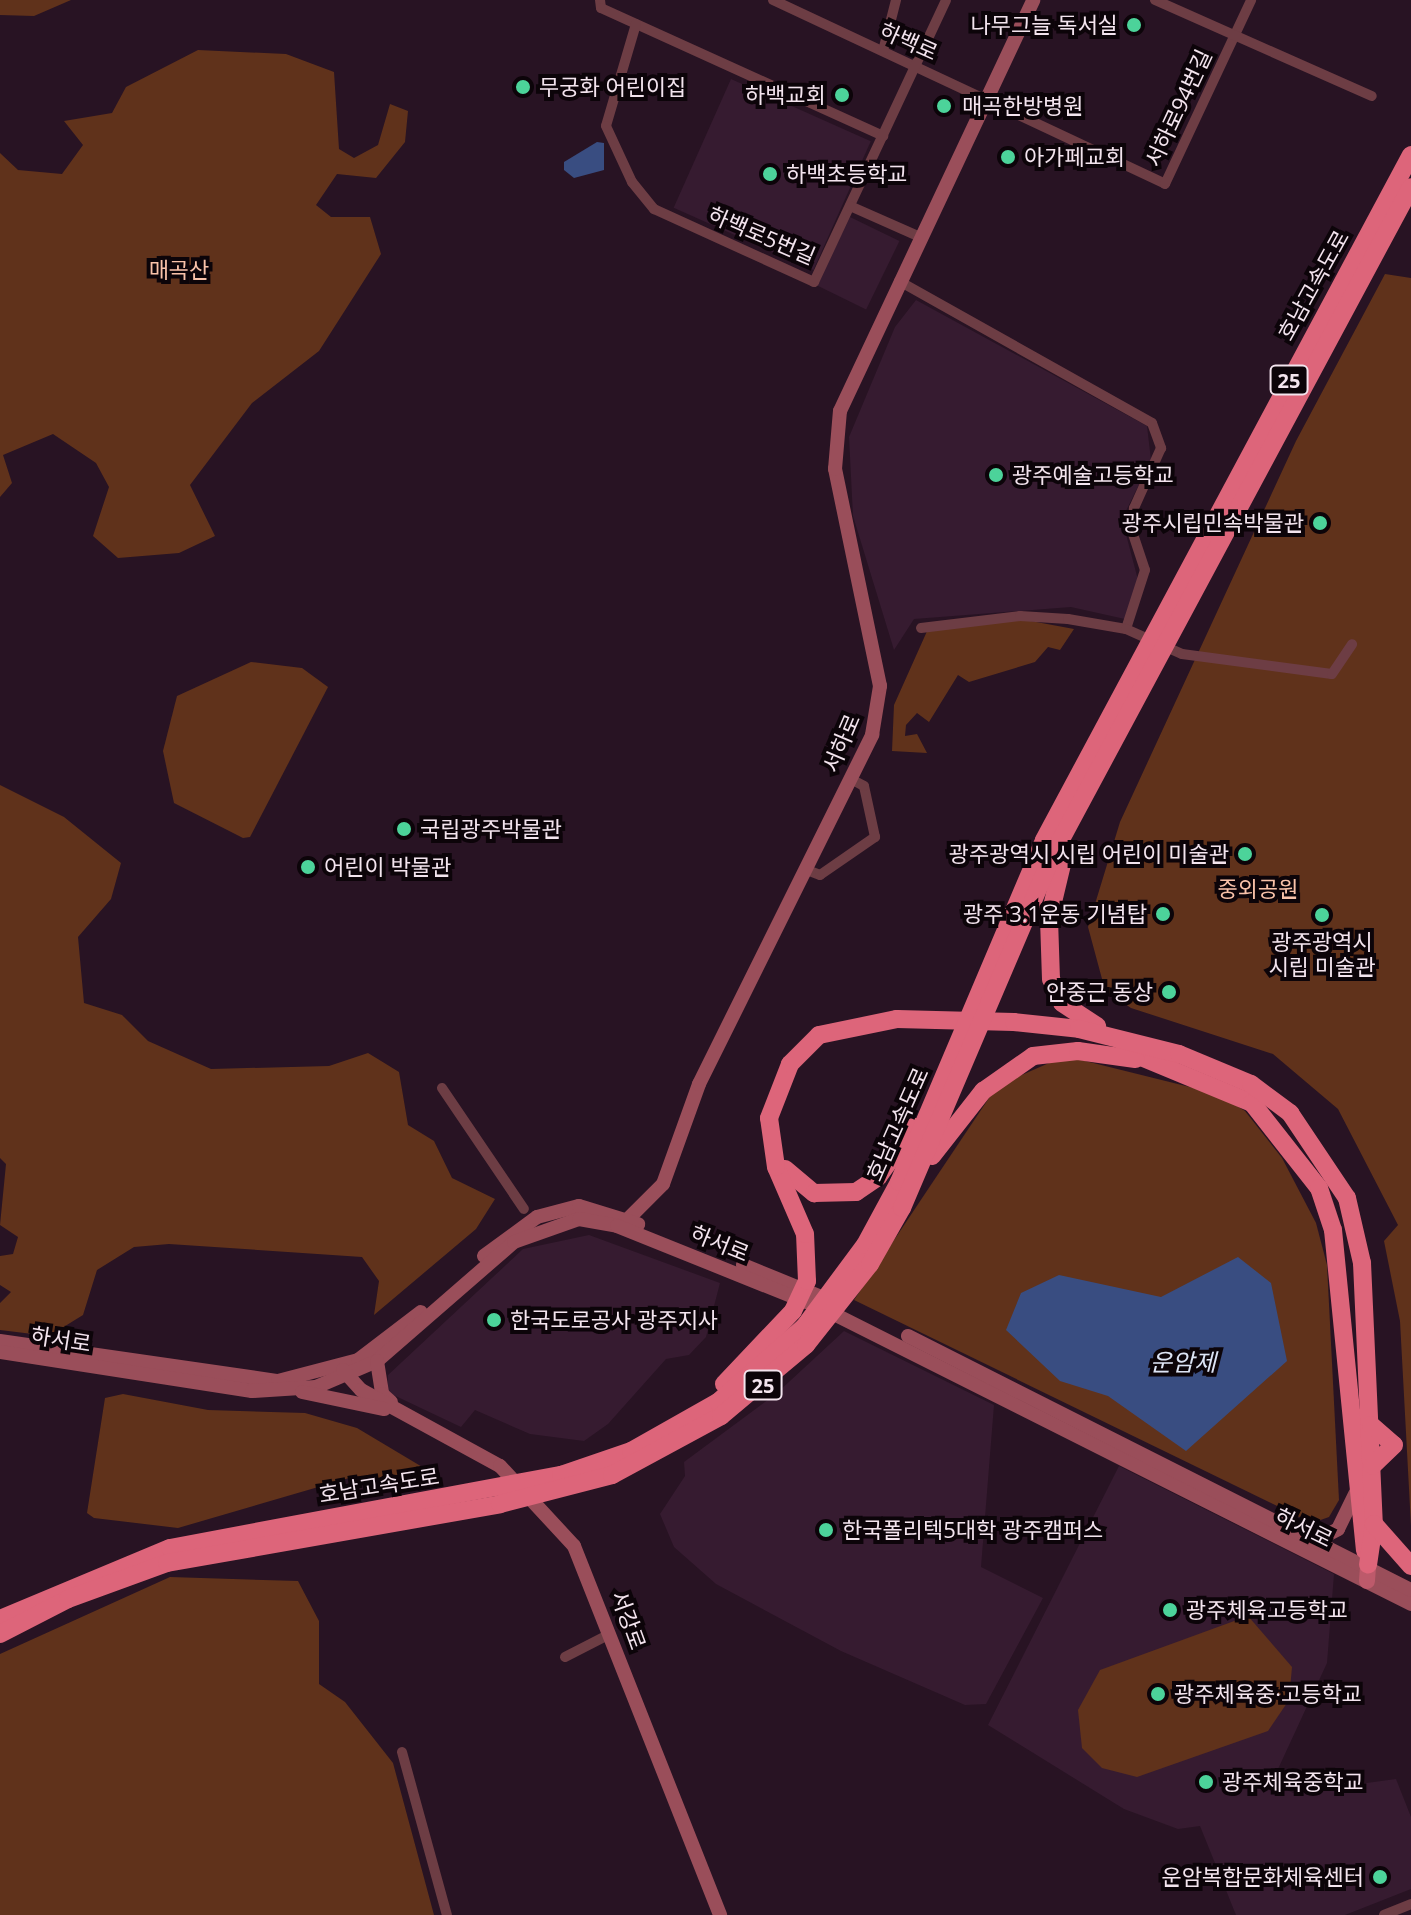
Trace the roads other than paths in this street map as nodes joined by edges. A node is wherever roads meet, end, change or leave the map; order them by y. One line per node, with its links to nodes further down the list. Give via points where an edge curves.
1 (773, 0): 10 (street, 하백로)
2 (896, 0): 10 (street)
3 (946, 0): 11 (street, 하백로5번길)
4 (1033, 0): 13 (main road, 서하로)
5 (1155, 0): 9 (street)
6 (1251, 0): 9 (street, 서하로94번길)
7 (600, 2): 8 (street)
8 (636, 24): 14 (street); 17 (street, 하백로5번길, via 606,126 648,205 814,282)
9 (1234, 36): 12 (street); 13 (street, 서하로94번길, via 1165,184)
10 (883, 51): 11 (street, 하백로)
11 (916, 66): 13 (street, 하백로); 14 (street, 하백로5번길)
12 (1372, 96)
13 (986, 98): 18 (main road, 서하로)
14 (883, 136): 17 (street, 하백로5번길)
15 (1411, 155): 20 (highway, 호남고속도로 / 25)
16 (1411, 188): 20 (highway, 호남고속도로 / 25)
17 (850, 206): 18 (street)
18 (920, 237): 19 (main road, 서하로)
19 (899, 281): 22 (street, via 1152,423 1161,448 1134,508 1132,531 1145,570); 26 (main road, 서하로, via 838,428 835,469 880,686 877,720)
20 (1176, 609): 24 (highway, 호남고속도로 / 25)
21 (921, 628): 22 (street, via 1020,616)
22 (1126, 629): 23 (street, via 1172,652 1332,674)
23 (1352, 644)
24 (1141, 673): 25 (highway, 호남고속도로 / 25); 33 (highway, 호남고속도로 / 25, via 1044,840)
25 (1099, 764): 30 (highway, via 1053,887 1051,979 1081,1020); 34 (highway, 호남고속도로 / 25, via 1051,858)
26 (851, 779): 27 (main road, 서하로); 27 (street, via 864,786 875,837 820,875)
27 (807, 870): 36 (main road, 서하로, via 699,1084 663,1184)
28 (924, 1023): 29 (highway); 33 (highway, via 838,1036 801,1061 776,1113 785,1169 814,1193 867,1187); 44 (highway, via 839,1026 790,1064 769,1118 776,1167 805,1234 807,1281 793,1311 698,1404)
29 (997, 1026): 30 (highway); 31 (highway, via 1076,1037)
30 (1152, 1047): 46 (highway, via 1227,1073 1272,1098 1347,1198 1362,1263)
31 (1161, 1064): 34 (highway, via 1078,1051 1033,1056 983,1091); 45 (highway, via 1252,1103 1319,1188 1333,1230 1346,1327)
32 (442, 1088): 35 (street)
33 (938, 1091): 44 (highway, 호남고속도로 / 25, via 865,1245 804,1327 706,1410)
34 (916, 1177): 53 (highway, 호남고속도로 / 25, via 870,1264 806,1345 732,1408 667,1450 553,1493 167,1563 68,1599)
35 (524, 1209)
36 (623, 1223): 37 (main road, 하서로); 40 (main road, 하서로, via 579,1219 514,1242); 41 (main road, 하서로, via 579,1206 537,1217)
37 (863, 1320): 47 (main road, 하서로); 49 (main road, 하서로)
38 (0, 1341): 41 (main road, 하서로, via 278,1381)
39 (0, 1352): 42 (main road, 하서로, via 252,1391)
40 (377, 1361): 41 (main road, 하서로); 43 (main road, via 382,1394)
41 (344, 1371): 42 (main road, 하서로); 43 (main road, 서강로)
42 (293, 1390): 43 (main road, 서강로)
43 (404, 1413): 54 (main road, 서강로, via 453,1436 528,1490 574,1546)
44 (600, 1462): 52 (highway, 호남고속도로 / 25, via 454,1498 170,1548)
45 (1355, 1494): 47 (main road, via 1338,1529); 49 (highway)
46 (1374, 1524): 48 (highway); 49 (highway)
47 (1313, 1542): 49 (main road, 하서로)
48 (1411, 1566)
49 (1367, 1573): 50 (main road, 하서로); 51 (main road, 하서로)
50 (1411, 1590)
51 (1411, 1604)
52 (0, 1619)
53 (0, 1634)
54 (610, 1634): 55 (street); 59 (main road, 서강로)
55 (565, 1657)
56 (402, 1752): 58 (street)
57 (1411, 1904): 60 (street)
58 (447, 1915)
59 (720, 1915)
60 (1384, 1915)

